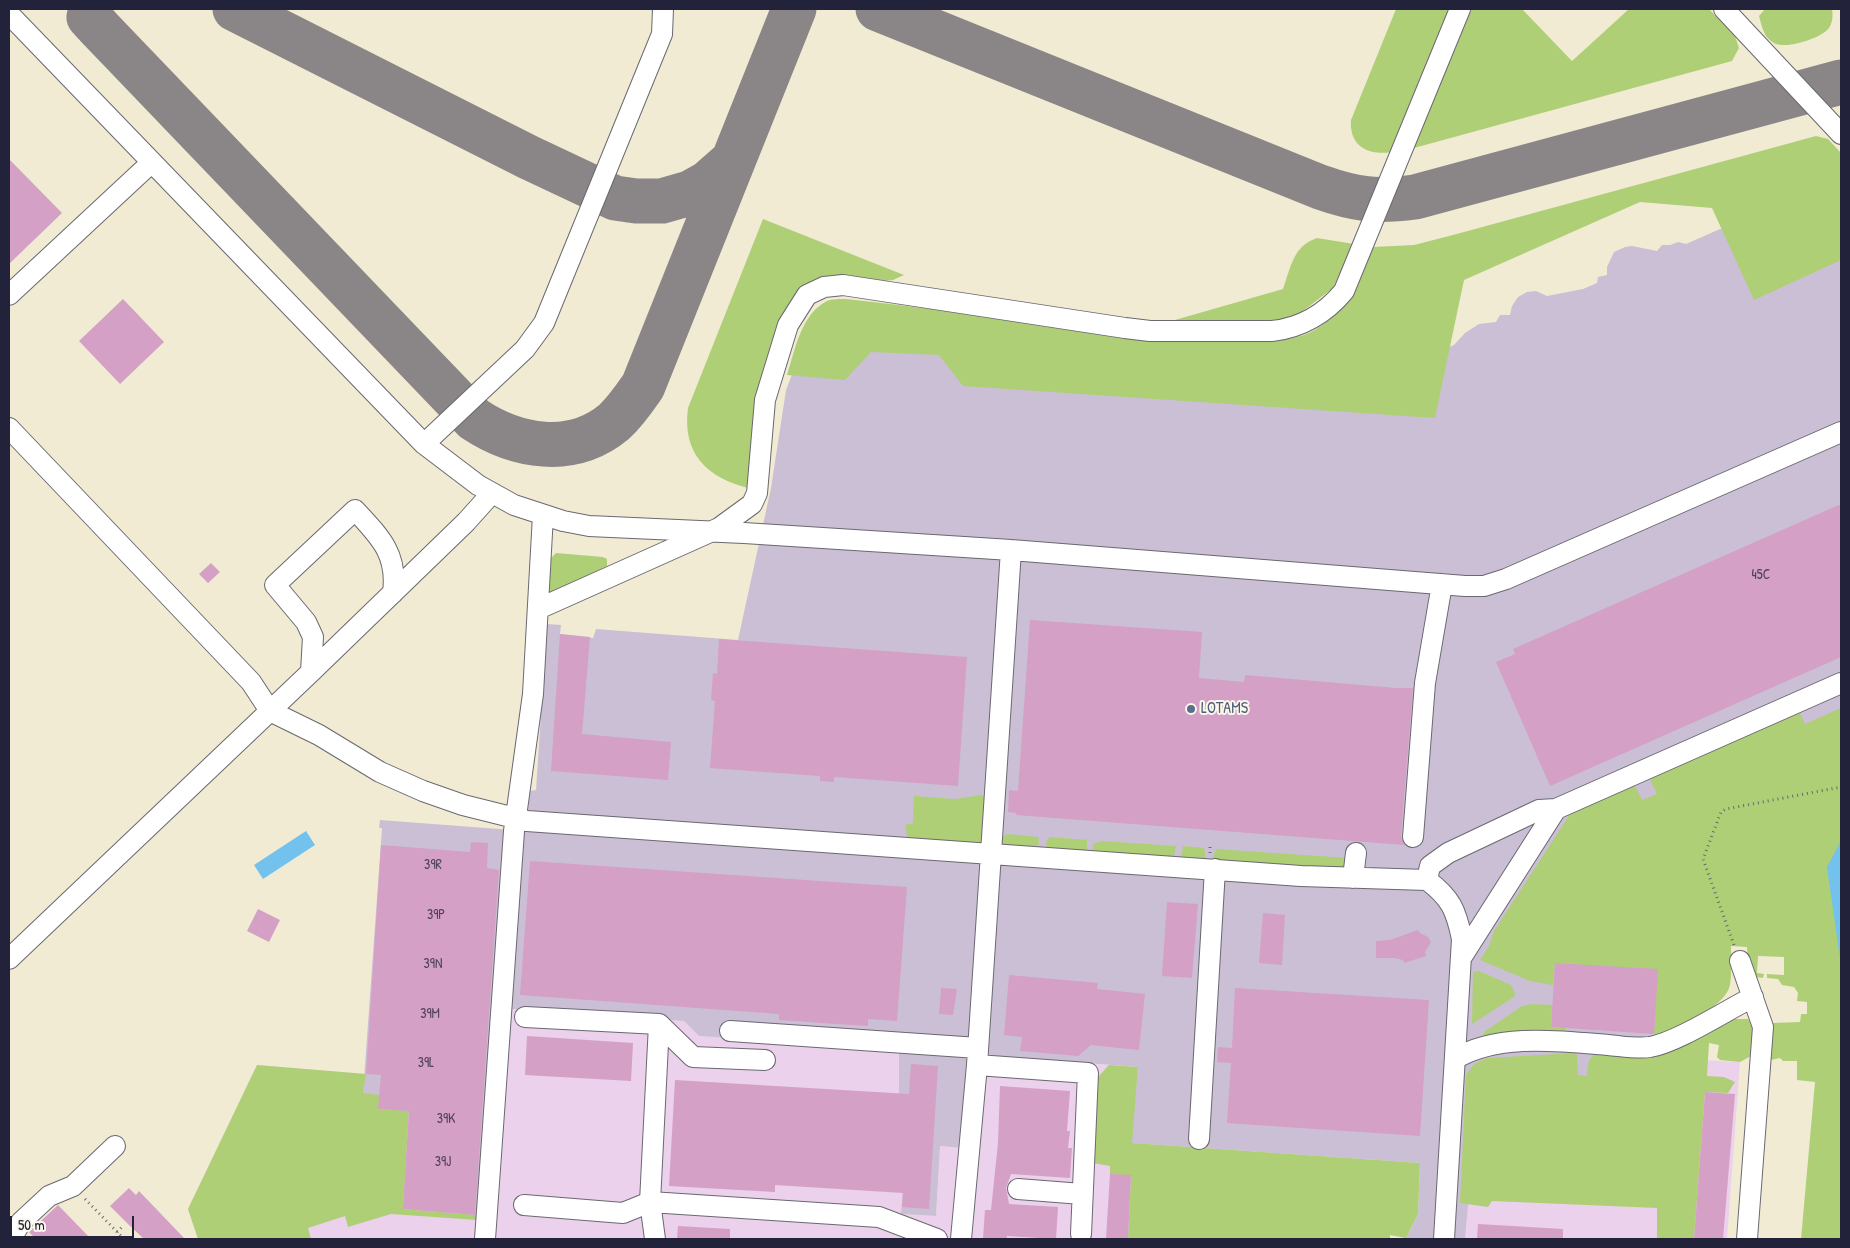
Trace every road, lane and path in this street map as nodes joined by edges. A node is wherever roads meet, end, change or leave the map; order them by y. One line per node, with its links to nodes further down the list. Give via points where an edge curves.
1 (663, 9): 10 (lane, via 662,34 544,323 525,349)
2 (1460, 9): 13 (lane, via 1344,291 1314,318 1287,330 1272,332 1150,331 844,284 824,287 807,295 788,325 765,400 757,493 752,504)
3 (1724, 9): 5 (lane)
4 (9, 14): 6 (lane)
5 (1841, 134)
6 (152, 162): 7 (lane); 10 (lane)
7 (9, 295)
8 (9, 428): 20 (lane, via 251,682)
9 (1841, 432): 15 (lane, via 1506,579 1484,586)
10 (424, 444): 11 (lane)
11 (492, 493): 12 (lane); 16 (lane)
12 (543, 515): 13 (lane, via 589,526); 17 (lane)
13 (710, 532): 14 (lane); 17 (lane)
14 (1011, 550): 15 (lane); 26 (lane)
15 (1442, 584): 24 (lane, via 1425,683)
16 (393, 593): 18 (lane); 18 (lane, via 395,576 386,546 356,510 275,585 306,622 312,637)
17 (538, 609): 23 (lane, via 532,694)
18 (311, 672): 20 (lane)
19 (1841, 682): 22 (lane)
20 (270, 711): 23 (lane, via 380,772 423,791); 31 (lane)
21 (1841, 787): 32 (path, via 1721,812 1703,859)
22 (1556, 809): 29 (lane, via 1539,810 1448,853 1430,866); 30 (lane)
23 (515, 818): 26 (lane); 52 (lane)
24 (1413, 837)
25 (1356, 853): 28 (lane)
26 (992, 854): 27 (lane); 37 (lane)
27 (1215, 869): 28 (lane); 40 (lane)
28 (1353, 878): 29 (lane)
29 (1427, 880): 30 (lane, via 1452,905 1462,939)
30 (1461, 958): 38 (lane)
31 (9, 959)
32 (1740, 961): 33 (lane)
33 (1752, 997): 38 (lane, via 1664,1044 1647,1048 1558,1041 1491,1044 1471,1049); 57 (lane, via 1763,1027)
34 (525, 1017): 35 (lane)
35 (659, 1024): 39 (lane, via 693,1057); 45 (lane)
36 (730, 1031): 37 (lane)
37 (977, 1056): 44 (lane, via 1088,1073); 55 (lane)
38 (1454, 1059): 56 (lane)
39 (765, 1060)
40 (1199, 1139)
41 (115, 1146): 42 (lane)
42 (73, 1186): 48 (path); 50 (lane, via 49,1196 21,1222)
43 (1018, 1190): 44 (lane)
44 (1082, 1194): 49 (lane)
45 (650, 1202): 46 (lane, via 623,1213); 53 (lane); 54 (lane, via 879,1216)
46 (524, 1205)
47 (124, 1225): 48 (path)
48 (117, 1232): 51 (path)
49 (1080, 1234)
50 (11, 1239)
51 (124, 1239)
52 (485, 1239)
53 (655, 1239)
54 (937, 1239)
55 (961, 1239)
56 (1444, 1239)
57 (1747, 1239)

